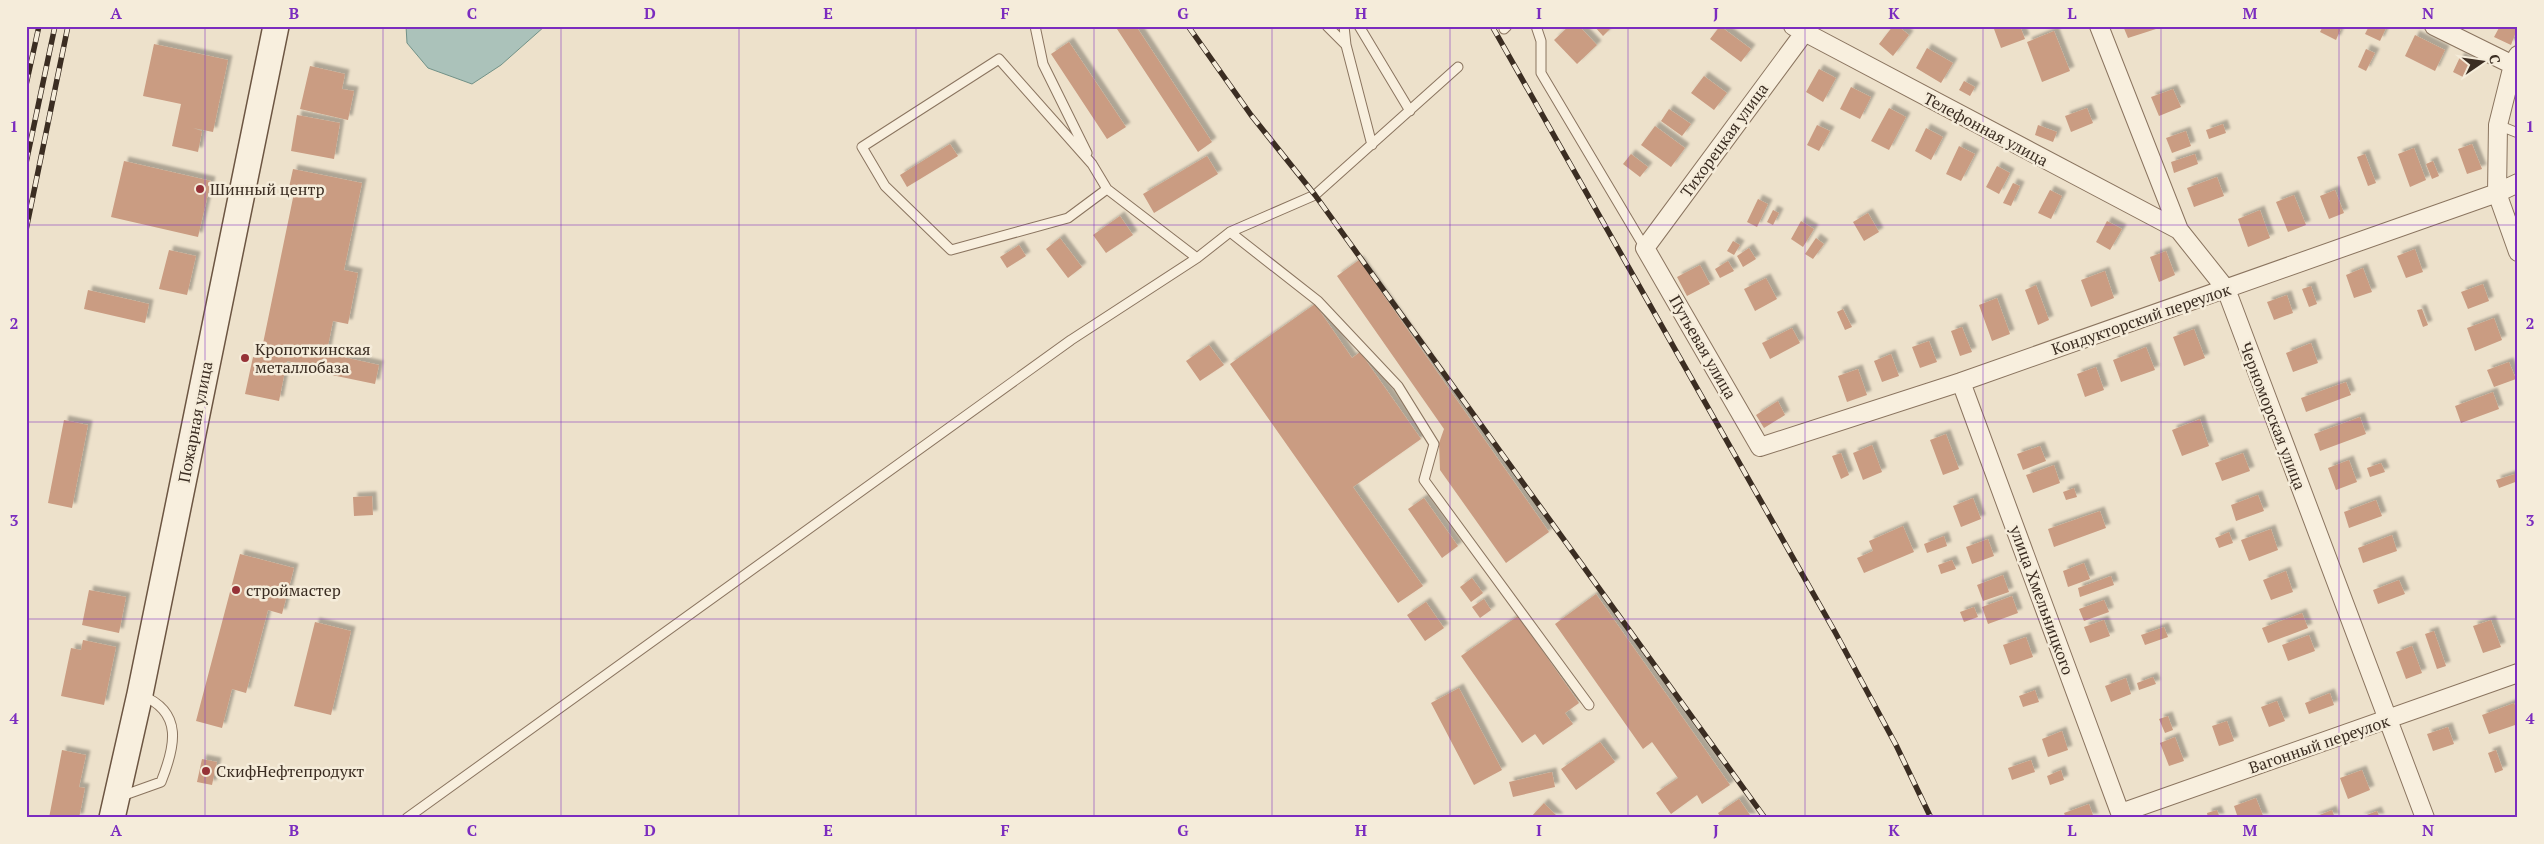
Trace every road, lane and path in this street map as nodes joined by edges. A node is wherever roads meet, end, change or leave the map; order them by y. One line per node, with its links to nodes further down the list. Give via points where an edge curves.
1 (276, 26): 30 (main road, Пожарная улица)
2 (1036, 26): 17 (lane, via 1044,64)
3 (1328, 26): 10 (lane)
4 (1344, 26): 10 (lane)
5 (1359, 26): 13 (lane)
6 (1536, 26): 23 (lane, via 1541,41 1541,73)
7 (2099, 26): 21 (street, Черноморская улица)
8 (2434, 26): 11 (street)
9 (1798, 29): 21 (street, Телефонная улица); 23 (street, Тихорецкая улица)
10 (1346, 45): 16 (lane)
11 (2515, 60): 14 (street)
12 (1458, 66): 13 (lane)
13 (1410, 111): 16 (lane)
14 (2498, 125): 15 (lane); 20 (street)
15 (2518, 133)
16 (1372, 145): 22 (lane, via 1315,195)
17 (1092, 164): 19 (lane); 19 (lane, via 999,59 862,148 885,186 951,250 1068,218)
18 (2518, 183): 20 (street, Кондукторский переулок)
19 (1107, 188): 25 (lane)
20 (2497, 193): 24 (street); 26 (street, Кондукторский переулок)
21 (2179, 230): 26 (street, Черноморская улица)
22 (1230, 232): 25 (lane); 31 (lane, via 1318,301 1398,386 1434,444 1424,480)
23 (1645, 248): 28 (street, Путьевая улица)
24 (2518, 252)
25 (1197, 258): 35 (lane, via 1063,346)
26 (2226, 290): 27 (street, Кондукторский переулок); 32 (street, Черноморская улица)
27 (1961, 382): 28 (street, Кондукторский переулок); 34 (street, улица Хмельницкого)
28 (1760, 446)
29 (2518, 673): 32 (street, Вагонный переулок)
30 (140, 694): 33 (main road, Пожарная улица); 33 (lane, via 157,701 172,720 172,755 161,782)
31 (1589, 705)
32 (2388, 720): 34 (street, Вагонный переулок); 36 (street, Черноморская улица)
33 (115, 808)
34 (2122, 815)
35 (407, 818)
36 (2425, 818)

